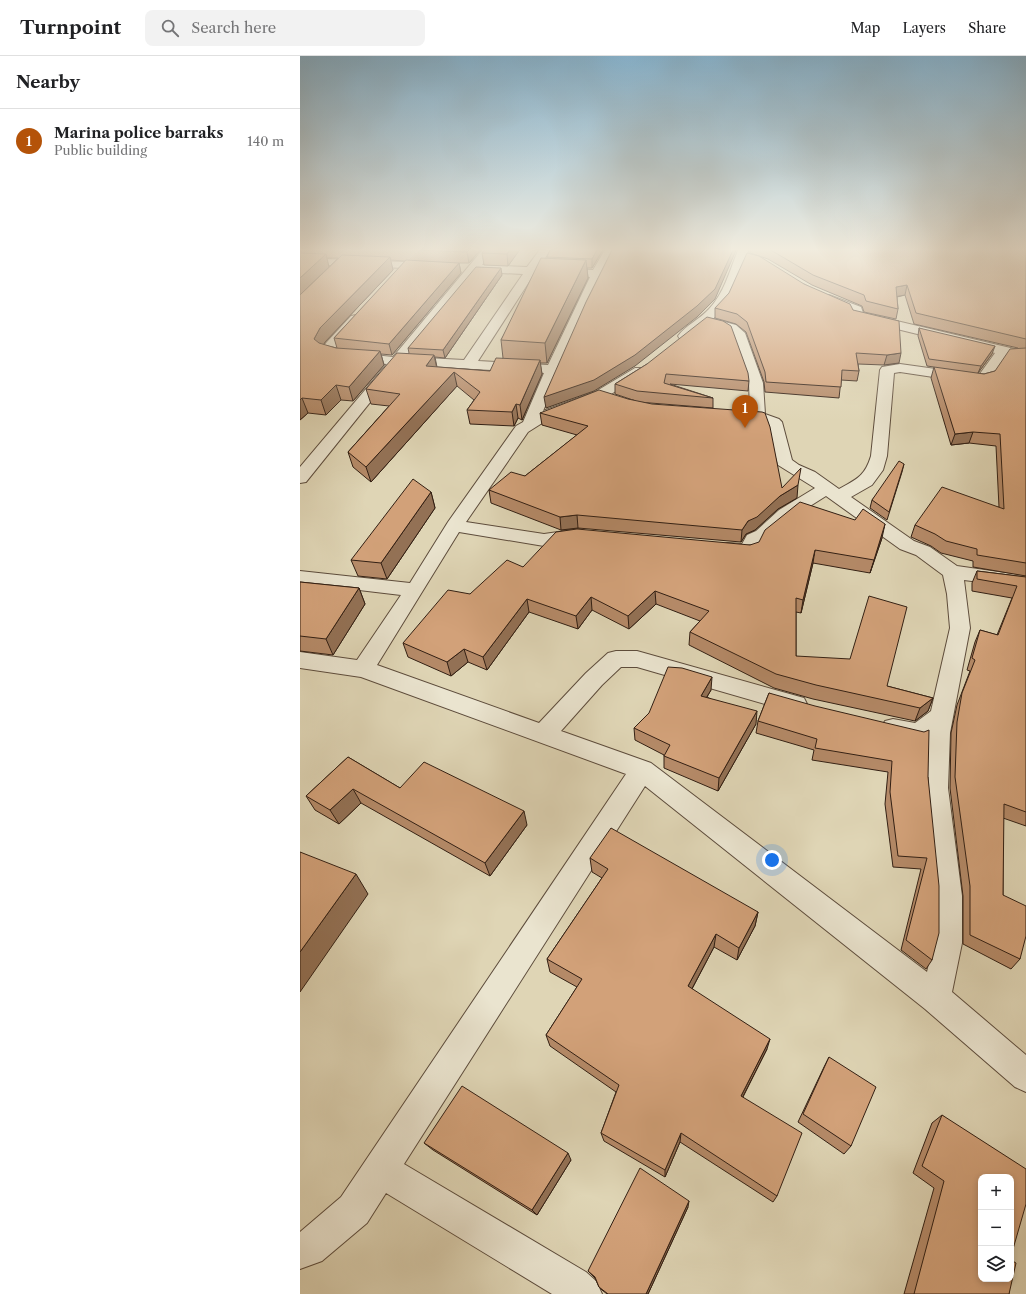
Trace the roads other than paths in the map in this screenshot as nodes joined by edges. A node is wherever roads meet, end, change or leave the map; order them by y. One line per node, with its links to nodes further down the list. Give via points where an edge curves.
1 (443, 306): 10 (street)
2 (508, 306): 11 (street)
3 (582, 306): 13 (street)
4 (717, 306): 7 (street)
5 (847, 306): 9 (street, via 857,310 856,315)
6 (363, 311): 10 (street, via 327,352 337,356)
7 (703, 321): 8 (street); 17 (street, via 735,329 738,333 756,383)
8 (672, 346)
9 (1021, 355): 20 (street, via 1002,354 985,378 980,380 900,368 886,370 879,456 875,470 866,481)
10 (397, 361): 11 (street); 19 (street)
11 (468, 365): 13 (street)
12 (647, 365): 14 (street)
13 (553, 369): 18 (street)
14 (600, 395): 15 (street); 18 (street)
15 (620, 402)
16 (720, 414): 17 (street)
17 (758, 417): 20 (street, via 774,422 784,462)
18 (531, 422): 21 (street, via 522,429)
19 (300, 478)
20 (833, 492): 23 (street, via 785,514 754,539 749,551); 24 (street, via 907,545 923,551)
21 (454, 526): 22 (street, via 544,540 578,535); 27 (street)
22 (594, 537)
23 (711, 548)
24 (952, 572): 26 (street); 31 (street, via 960,628)
25 (300, 577): 27 (street)
26 (1026, 582)
27 (415, 590): 29 (street)
28 (300, 660): 29 (street)
29 (363, 669): 33 (street)
30 (818, 710): 33 (street, via 637,659 616,659 594,679)
31 (942, 715): 32 (street, via 919,733); 35 (street, via 938,733 936,788 948,896 948,943)
32 (876, 724)
33 (544, 734): 34 (street)
34 (642, 770): 35 (street); 37 (street)
35 (936, 998): 36 (street)
36 (1026, 1076)
37 (380, 1170): 38 (street, via 354,1210 309,1248); 39 (street, via 574,1285)
38 (300, 1251)
39 (583, 1294)

